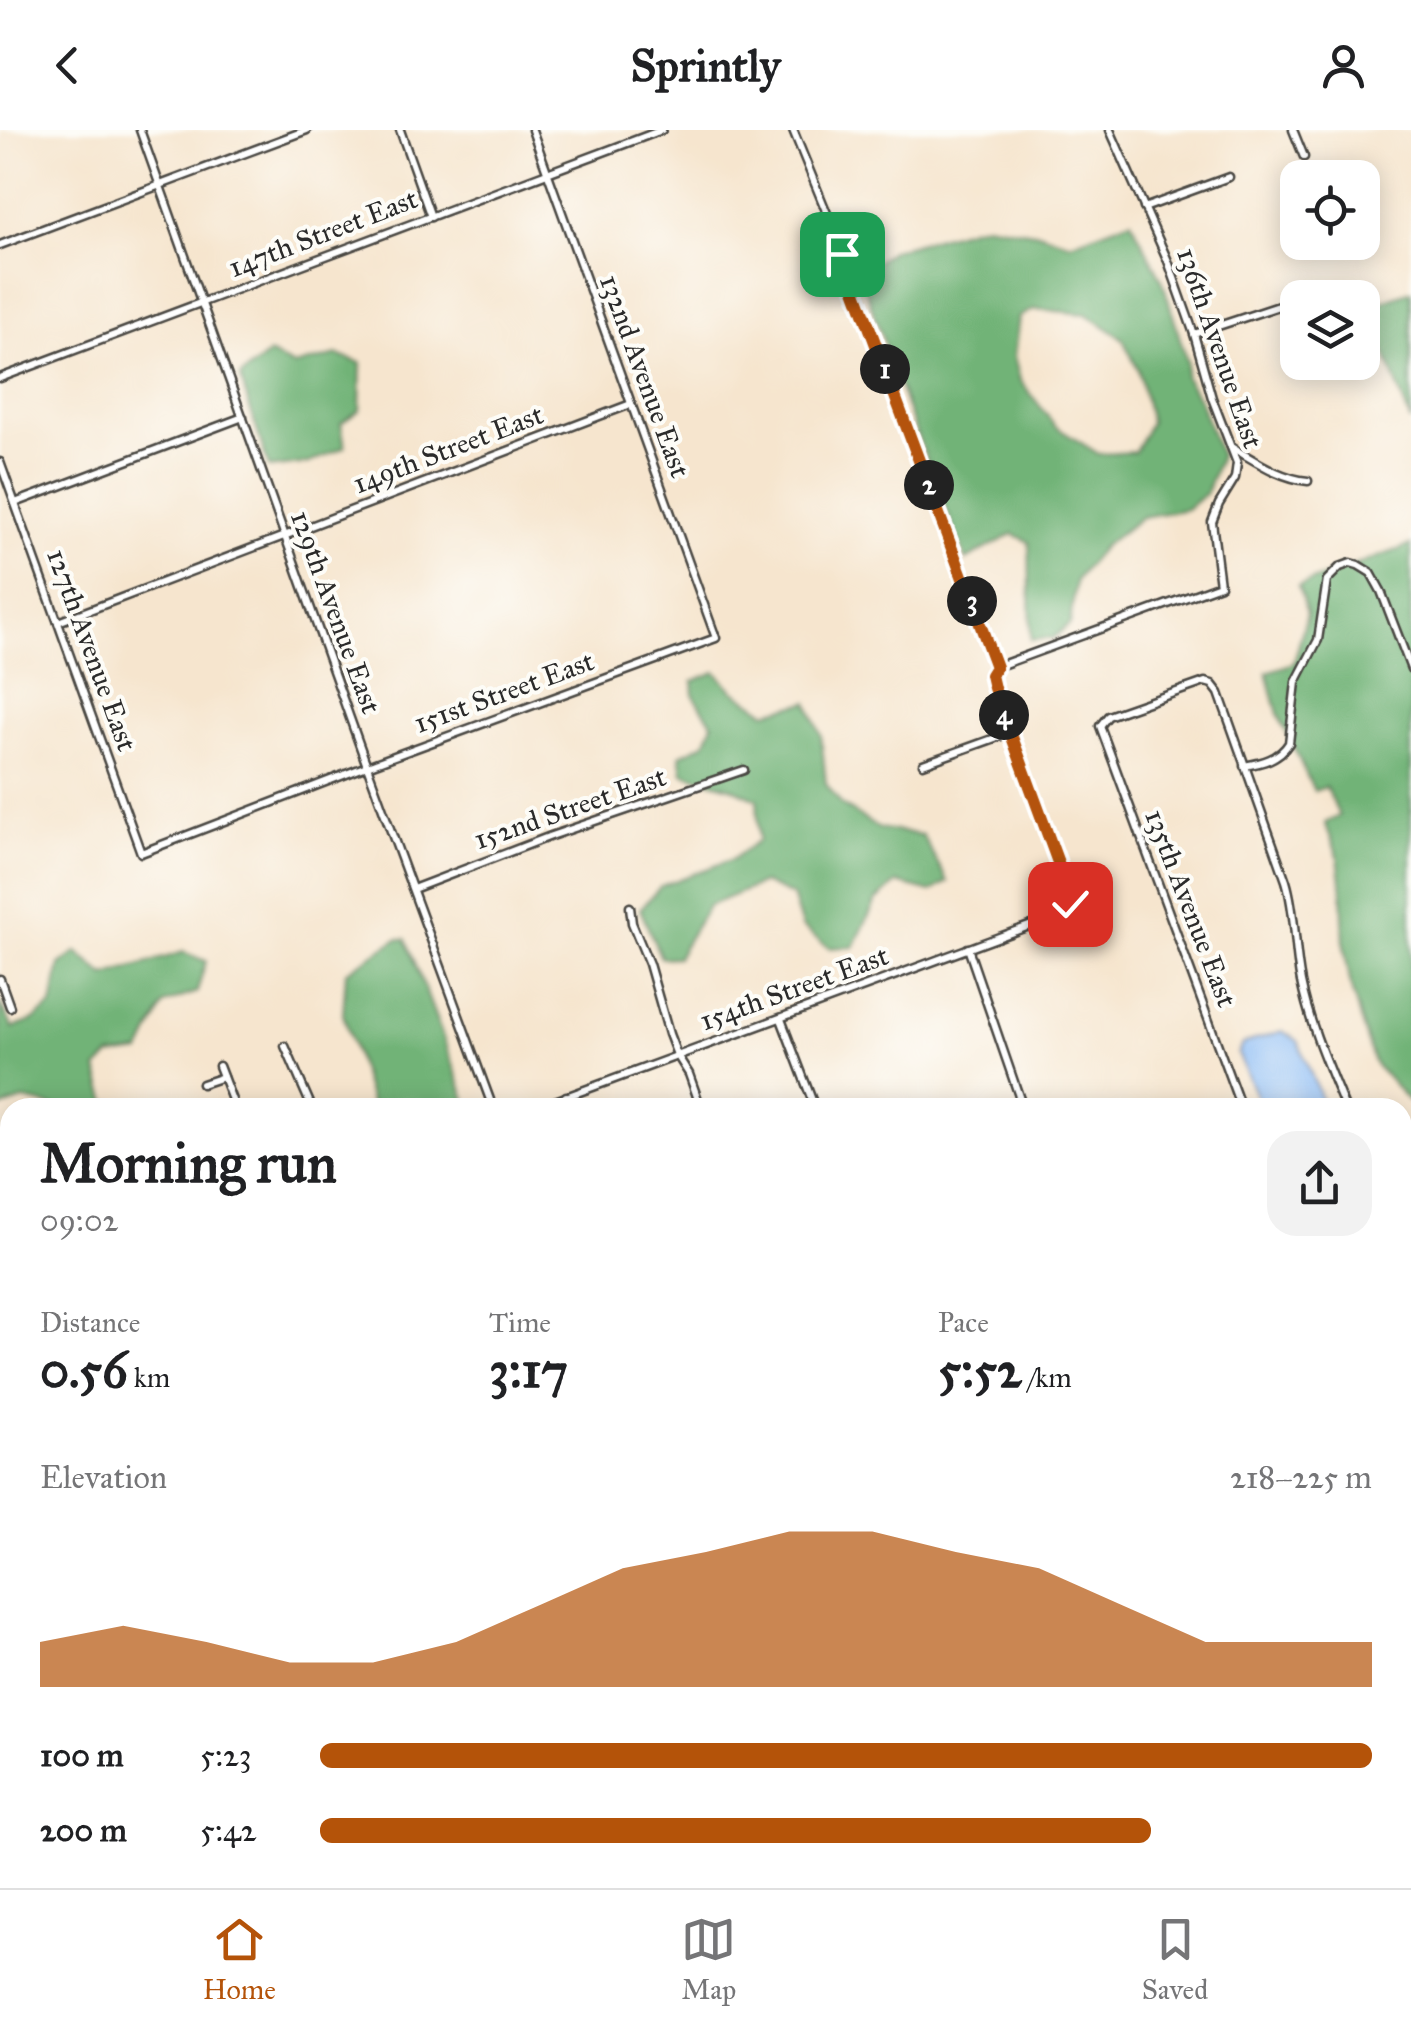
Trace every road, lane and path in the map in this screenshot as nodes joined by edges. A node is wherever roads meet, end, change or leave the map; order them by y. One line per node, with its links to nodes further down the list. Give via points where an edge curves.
1 (140, 130): 12 (street, 129th Avenue East)
2 (307, 130): 12 (street)
3 (400, 130): 14 (street)
4 (532, 130): 10 (street, 132nd Avenue East)
5 (662, 130): 10 (street, 147th Street East)
6 (793, 130): 29 (street)
7 (1110, 130): 13 (street, 136th Avenue East)
8 (1293, 130): 9 (street)
9 (1304, 156)
10 (548, 173): 14 (street, 147th Street East); 20 (street, 132nd Avenue East)
11 (1230, 177): 13 (street)
12 (160, 185): 15 (street); 16 (street, 129th Avenue East)
13 (1144, 208): 18 (street, 136th Avenue East)
14 (431, 217): 16 (street, 147th Street East)
15 (0, 245)
16 (202, 303): 19 (street, 147th Street East); 21 (street, 129th Avenue East)
17 (1280, 306): 18 (street)
18 (1194, 334): 22 (street, 136th Avenue East)
19 (0, 378)
20 (631, 404): 26 (street, 149th Street East); 28 (street, 132nd Avenue East)
21 (243, 418): 25 (street); 26 (street, 129th Avenue East)
22 (1230, 446): 24 (street, via 1272,471); 29 (street, 136th Avenue East, via 1236,472 1212,522 1220,585)
23 (0, 462): 25 (street, 127th Avenue East)
24 (1308, 481)
25 (15, 503): 27 (street, 127th Avenue East)
26 (284, 534): 27 (street, 149th Street East); 33 (street, 129th Avenue East)
27 (58, 622): 36 (street, 127th Avenue East)
28 (716, 638): 33 (street, 151st Street East)
29 (996, 667): 31 (street, via 991,679)
30 (1411, 669): 34 (street, via 1372,574 1358,564 1340,567 1327,580 1318,640 1296,682 1289,744 1264,763)
31 (1010, 732): 32 (street); 39 (street, 154th Street East, via 1070,899 1068,909)
32 (923, 764)
33 (367, 766): 36 (street, 151st Street East); 37 (street, 129th Avenue East)
34 (1244, 766): 56 (street, 135th Avenue East, via 1213,686 1200,683 1100,724); 57 (street, via 1286,881 1305,1000)
35 (744, 770): 37 (street, 152nd Street East)
36 (141, 854)
37 (413, 889): 51 (street, 129th Avenue East)
38 (630, 908): 44 (street)
39 (968, 948): 42 (street, 154th Street East); 55 (street)
40 (0, 979): 41 (street)
41 (10, 1007)
42 (780, 1019): 44 (street, 154th Street East); 54 (street)
43 (285, 1046): 50 (street)
44 (677, 1055): 48 (street, 154th Street East); 53 (street)
45 (218, 1066): 46 (street)
46 (223, 1078): 47 (street); 49 (street)
47 (202, 1084)
48 (566, 1096): 52 (street, 154th Street East)
49 (231, 1098)
50 (308, 1098)
51 (489, 1098)
52 (561, 1098)
53 (697, 1098)
54 (811, 1098)
55 (1020, 1098)
56 (1237, 1098)
57 (1341, 1098)

